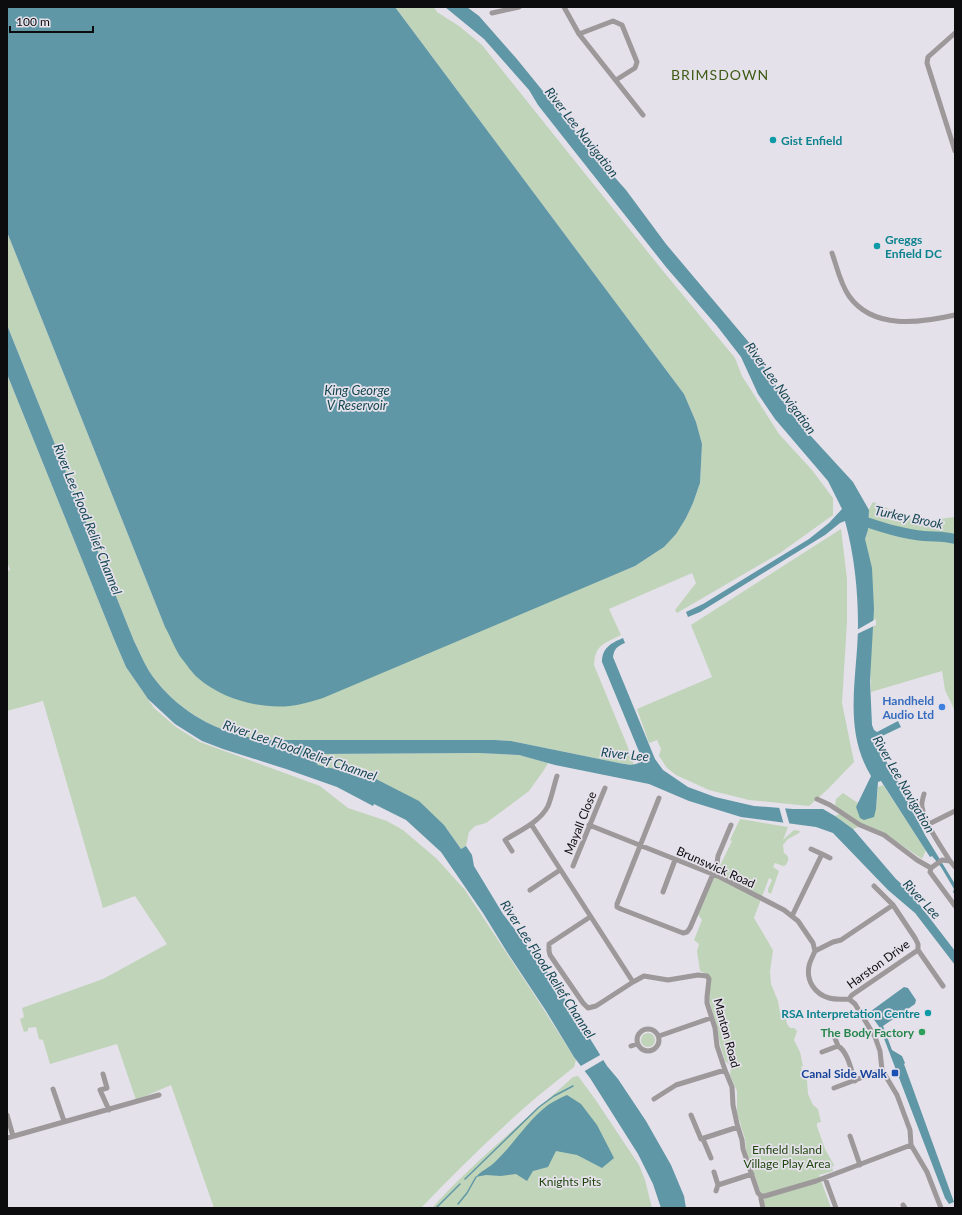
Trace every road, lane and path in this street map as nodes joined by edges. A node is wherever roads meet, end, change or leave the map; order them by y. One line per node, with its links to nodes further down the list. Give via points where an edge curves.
1 (519, 7): 3 (street)
2 (564, 7): 5 (street)
3 (492, 13)
4 (955, 33): 8 (street, via 928,57 927,63)
5 (579, 34): 6 (street); 6 (street, via 613,21 622,25 637,62 635,68)
6 (616, 80): 7 (street)
7 (643, 115)
8 (955, 151)
9 (832, 253): 10 (street, via 847,292 858,306 870,314 897,322)
10 (955, 315)
11 (557, 776): 17 (street, via 548,805)
12 (605, 788): 19 (street, Mayall Close)
13 (924, 794): 18 (street, via 922,805)
14 (659, 798): 21 (street)
15 (817, 799): 30 (street, via 860,825 884,835)
16 (955, 811): 18 (street)
17 (531, 824): 23 (street, via 505,840); 31 (street)
18 (929, 824): 27 (street)
19 (589, 825): 21 (street, Brunswick Road); 28 (street, Mayall Close)
20 (731, 825): 32 (street)
21 (640, 846): 26 (street, Brunswick Road); 32 (street, via 617,907 683,933 687,932)
22 (811, 849): 24 (street)
23 (512, 852)
24 (822, 854): 25 (street); 38 (street)
25 (830, 858)
26 (675, 860): 32 (street, Brunswick Road); 35 (street)
27 (950, 861): 29 (street); 30 (street, via 942,860)
28 (573, 866)
29 (955, 867)
30 (931, 868): 37 (street, via 933,877)
31 (560, 870): 34 (street); 39 (street)
32 (713, 874): 38 (street, Brunswick Road)
33 (874, 886): 36 (street, Harston Drive)
34 (530, 890)
35 (662, 892)
36 (893, 905): 40 (street, Harston Drive, via 918,942); 41 (street, via 841,940)
37 (955, 906)
38 (792, 916): 41 (street, Brunswick Road, via 813,943)
39 (590, 917): 42 (street); 42 (street, via 549,944 550,955 588,1008 596,1006)
40 (918, 950): 43 (street); 44 (street, Harston Drive)
41 (815, 951): 44 (street, via 809,967 813,987 830,999)
42 (633, 982): 45 (street, Manton Road, via 644,976 668,980 707,976 707,997)
43 (944, 986)
44 (849, 999): 53 (street, via 855,1004 875,1037)
45 (712, 1018): 47 (street); 52 (street, Manton Road)
46 (834, 1033): 50 (street)
47 (658, 1036): 48 (street, via 651,1029 644,1030 637,1037); 48 (street, via 659,1043 652,1051 645,1051)
48 (637, 1044): 49 (street)
49 (631, 1046)
50 (838, 1046): 51 (street); 55 (street, via 845,1054)
51 (822, 1052)
52 (725, 1070): 59 (street, via 676,1085); 64 (street, Manton Road, via 732,1086)
53 (882, 1070): 55 (street); 69 (street, via 898,1095 910,1130)
54 (103, 1074): 60 (street, via 107,1088 100,1090)
55 (855, 1081): 56 (street)
56 (834, 1088)
57 (53, 1089): 63 (street)
58 (159, 1096): 60 (street)
59 (654, 1099)
60 (109, 1110): 63 (street)
61 (7, 1115): 65 (street)
62 (691, 1115): 68 (street)
63 (64, 1122): 65 (street)
64 (738, 1127): 68 (street); 73 (street, Manton Road)
65 (13, 1136): 67 (street)
66 (850, 1136): 71 (street)
67 (7, 1138)
68 (703, 1139): 70 (street)
69 (911, 1146): 71 (street); 76 (street, via 926,1172)
70 (711, 1158)
71 (860, 1165): 74 (street)
72 (714, 1172): 73 (street, via 717,1188)
73 (752, 1174): 75 (street, Manton Road)
74 (825, 1178): 75 (street); 78 (street)
75 (761, 1196): 77 (street, Manton Road)
76 (940, 1207)
77 (764, 1208)
78 (836, 1208)

